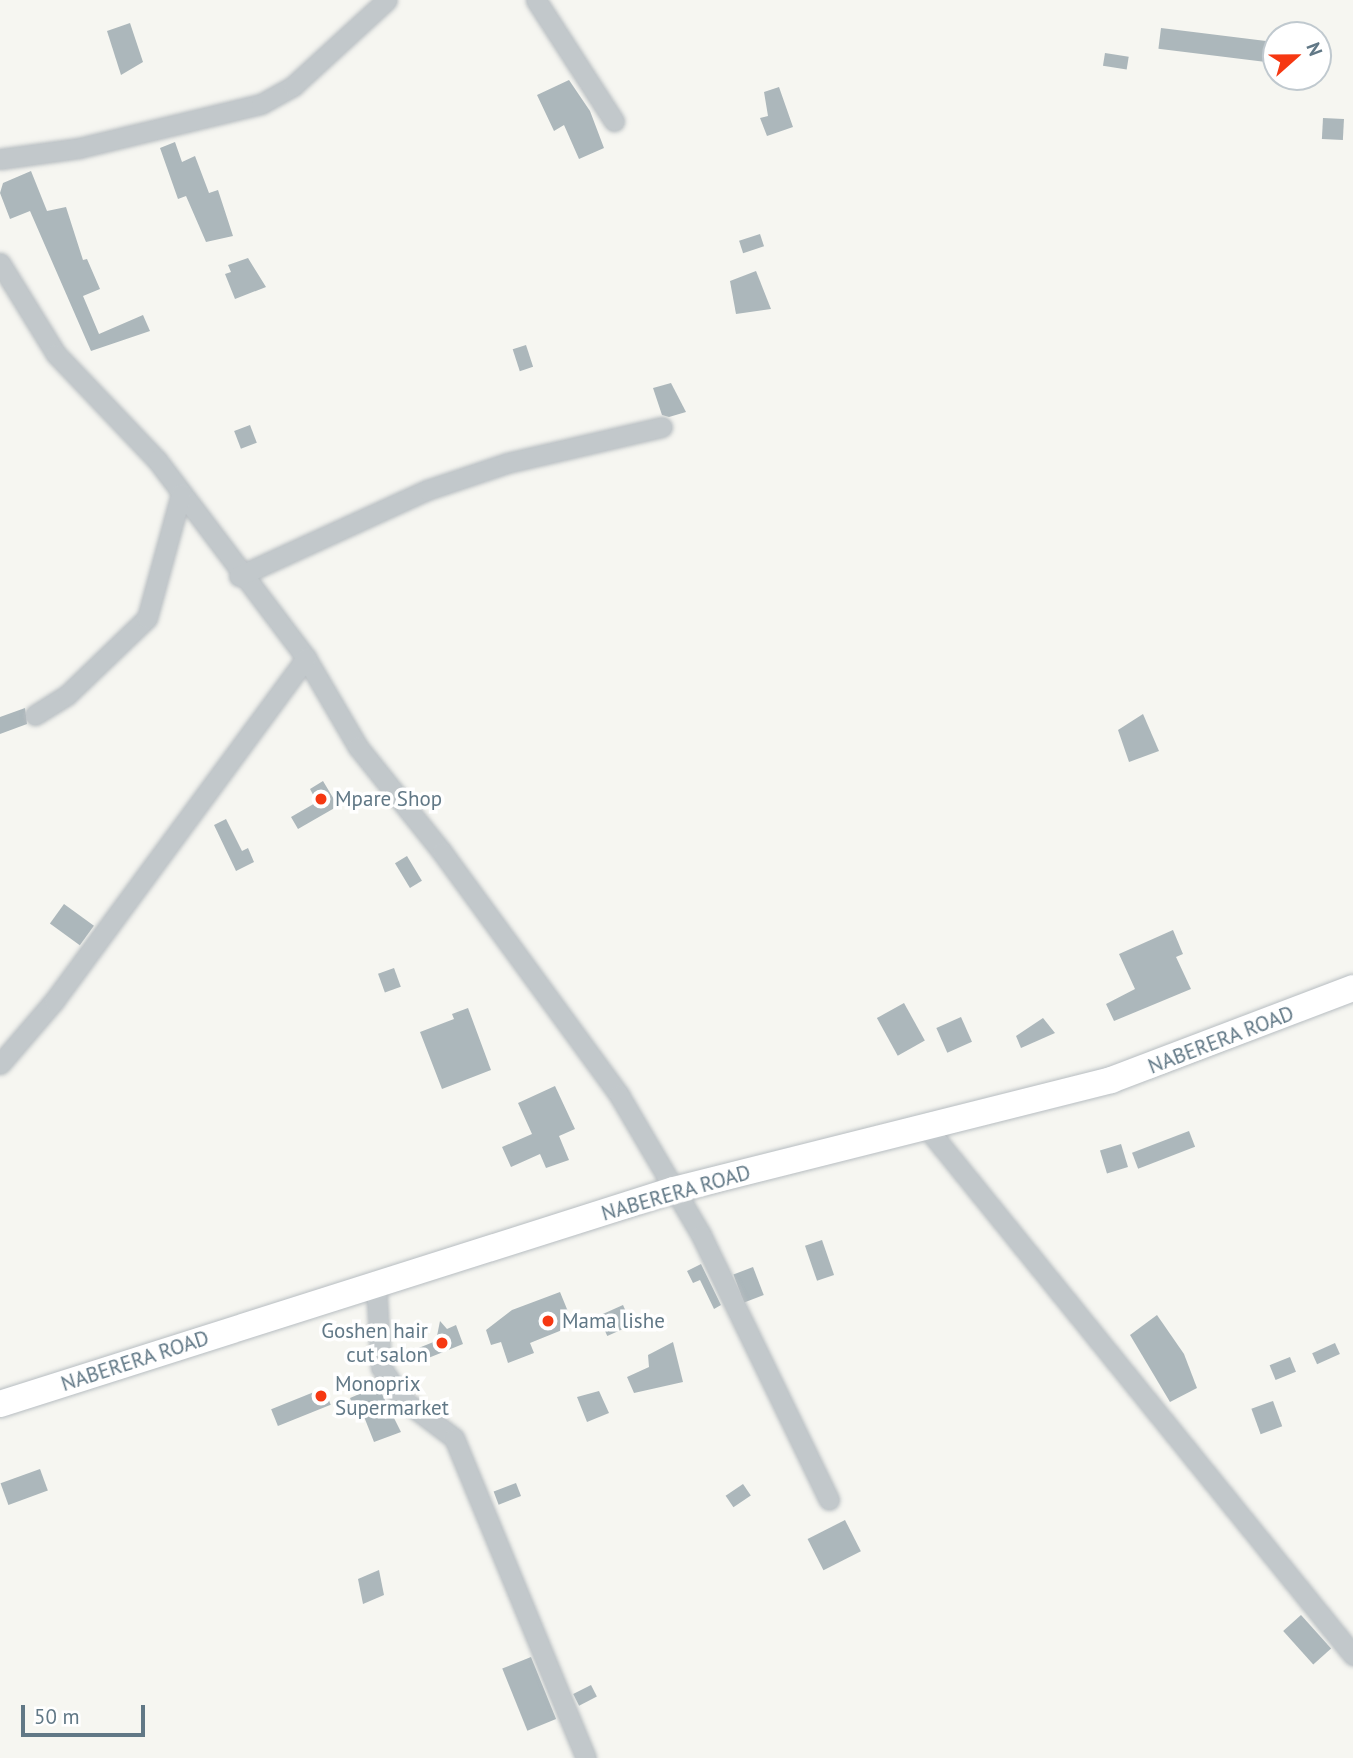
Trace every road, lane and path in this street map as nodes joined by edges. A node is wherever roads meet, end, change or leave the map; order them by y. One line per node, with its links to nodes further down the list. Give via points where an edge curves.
1 (387, 0): 4 (street, via 293,86 261,104 79,148)
2 (536, 0): 3 (street)
3 (614, 121)
4 (0, 159)
5 (0, 263): 7 (street, via 56,354 127,425)
6 (662, 427): 8 (street, via 507,463 427,490)
7 (181, 494): 8 (street); 10 (street, via 146,618 66,695)
8 (240, 576): 9 (street)
9 (306, 658): 12 (street, via 54,1001); 14 (street, via 358,747 442,852 619,1095)
10 (35, 715)
11 (1353, 988): 13 (street, NABERERA ROAD, via 1174,1060)
12 (0, 1064)
13 (927, 1128): 14 (street, NABERERA ROAD); 18 (street)
14 (674, 1190): 15 (street, NABERERA ROAD); 17 (street)
15 (376, 1284): 16 (street, NABERERA ROAD); 19 (street, via 382,1367 401,1398 454,1438)
16 (0, 1405)
17 (829, 1500)
18 (1353, 1656)
19 (586, 1758)

